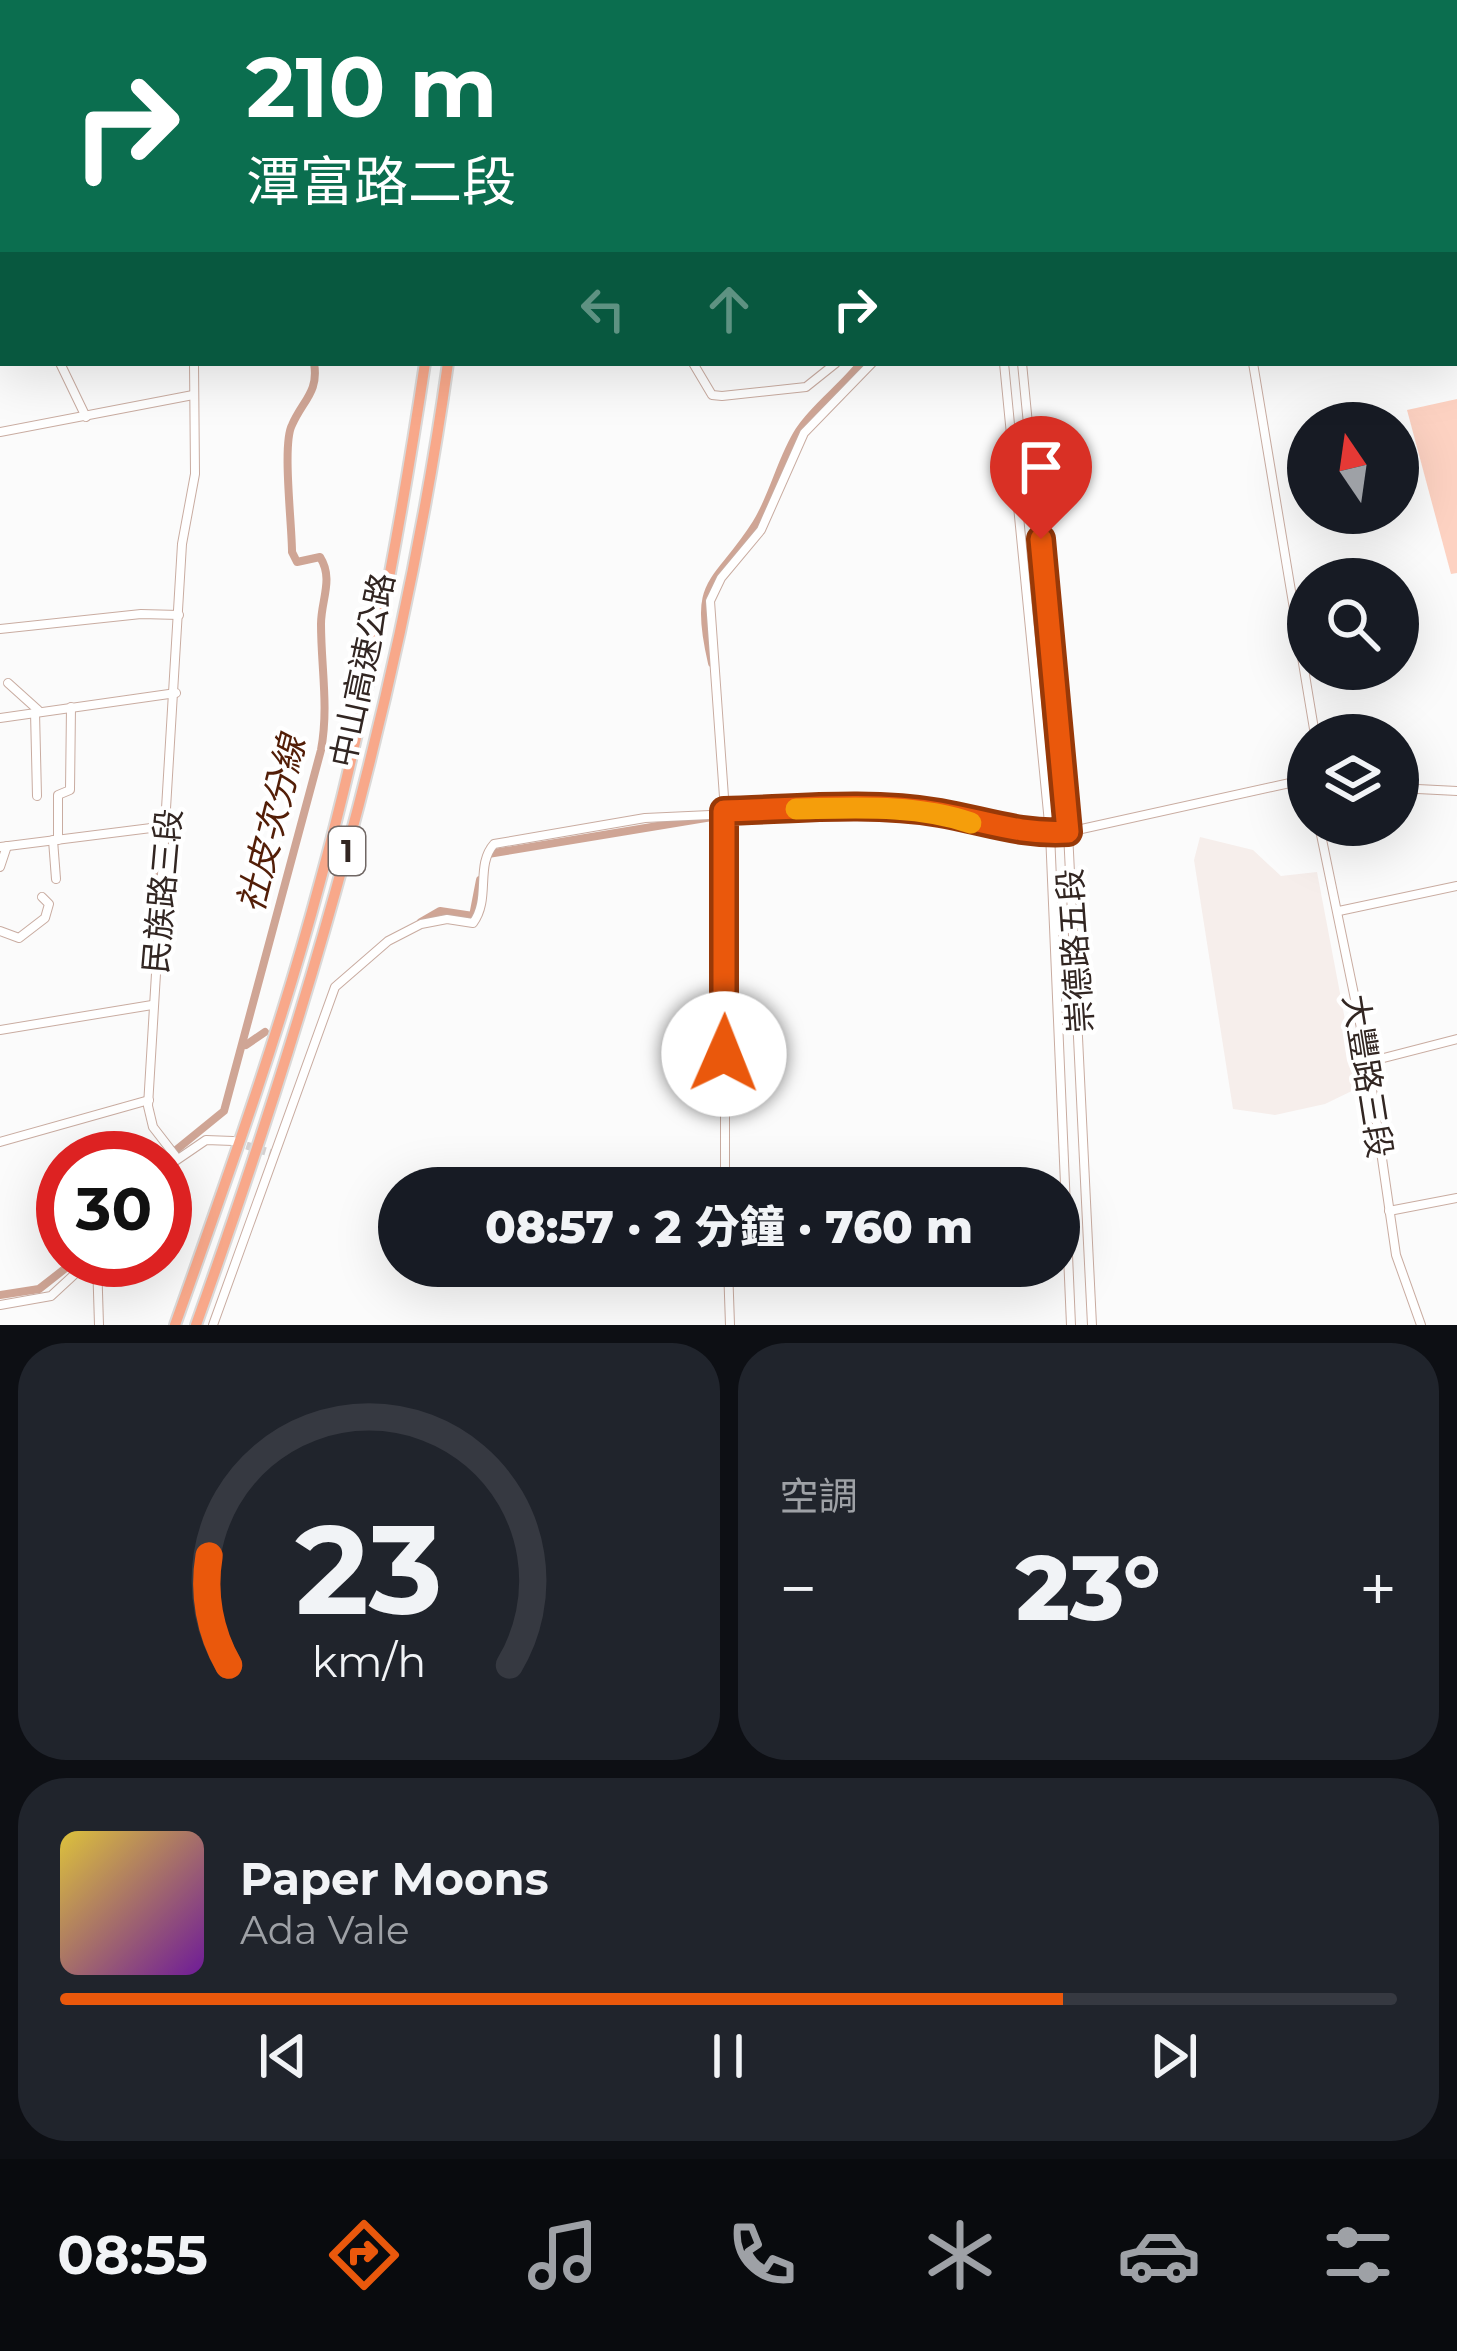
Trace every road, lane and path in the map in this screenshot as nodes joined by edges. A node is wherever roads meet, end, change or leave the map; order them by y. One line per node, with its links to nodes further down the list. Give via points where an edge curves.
1 (61, 366): 12 (street)
2 (194, 366): 11 (street, 民族路三段)
3 (424, 366): 56 (highway, 中山高速公路 / 1, via 382,616 321,880)
4 (448, 366): 57 (highway, 中山高速公路 / 1, via 359,809 310,991)
5 (695, 366): 6 (street, via 712,395 722,396 806,388)
6 (832, 366)
7 (869, 366): 26 (street, via 804,433 760,530 710,601)
8 (1004, 366): 29 (street, 崇德路五段)
9 (1022, 366): 28 (street, 崇德路五段)
10 (1254, 366): 20 (street)
11 (193, 395): 12 (street); 14 (street, 民族路三段, via 195,474)
12 (86, 417): 13 (street)
13 (0, 432)
14 (179, 615): 15 (street); 17 (street, 民族路三段)
15 (0, 629)
16 (8, 683): 19 (street)
17 (176, 693): 18 (street); 27 (street, 民族路三段)
18 (71, 707): 19 (street); 30 (street, via 70,790 58,795)
19 (37, 711): 21 (street); 25 (street)
20 (1312, 714)
21 (0, 718)
22 (1287, 784): 28 (street)
23 (1419, 789): 24 (street)
24 (1457, 791)
25 (37, 796)
26 (724, 811): 29 (street, via 866,808); 48 (street); 58 (street, via 494,844 473,923 421,924 335,987)
27 (167, 826): 30 (street); 39 (street, 民族路三段)
28 (1068, 832): 29 (street); 61 (street, 崇德路五段)
29 (1050, 833): 60 (street, 崇德路五段)
30 (56, 840): 32 (street); 34 (street)
31 (1324, 846): 37 (street, 大豐路三段)
32 (3, 847): 33 (street)
33 (0, 867)
34 (56, 879)
35 (1457, 886): 37 (street)
36 (42, 897): 38 (street, via 49,904 37,926 20,938)
37 (1339, 910): 42 (street, 大豐路三段)
38 (0, 932)
39 (153, 1005): 40 (street); 43 (street, 民族路三段)
40 (0, 1030)
41 (1457, 1040): 42 (street)
42 (1368, 1062): 50 (street, 大豐路三段)
43 (148, 1100): 44 (street, 民族路三段); 46 (street)
44 (155, 1131)
45 (233, 1141): 47 (street)
46 (0, 1142)
47 (192, 1146)
48 (725, 1167)
49 (1457, 1198): 50 (street)
50 (1389, 1211): 62 (street, 大豐路三段)
51 (62, 1287): 54 (street)
52 (95, 1287): 55 (street)
53 (729, 1287): 59 (street)
54 (0, 1305)
55 (99, 1325)
56 (175, 1325)
57 (196, 1325)
58 (213, 1325)
59 (730, 1325)
60 (1071, 1325)
61 (1092, 1325)
62 (1420, 1325)

